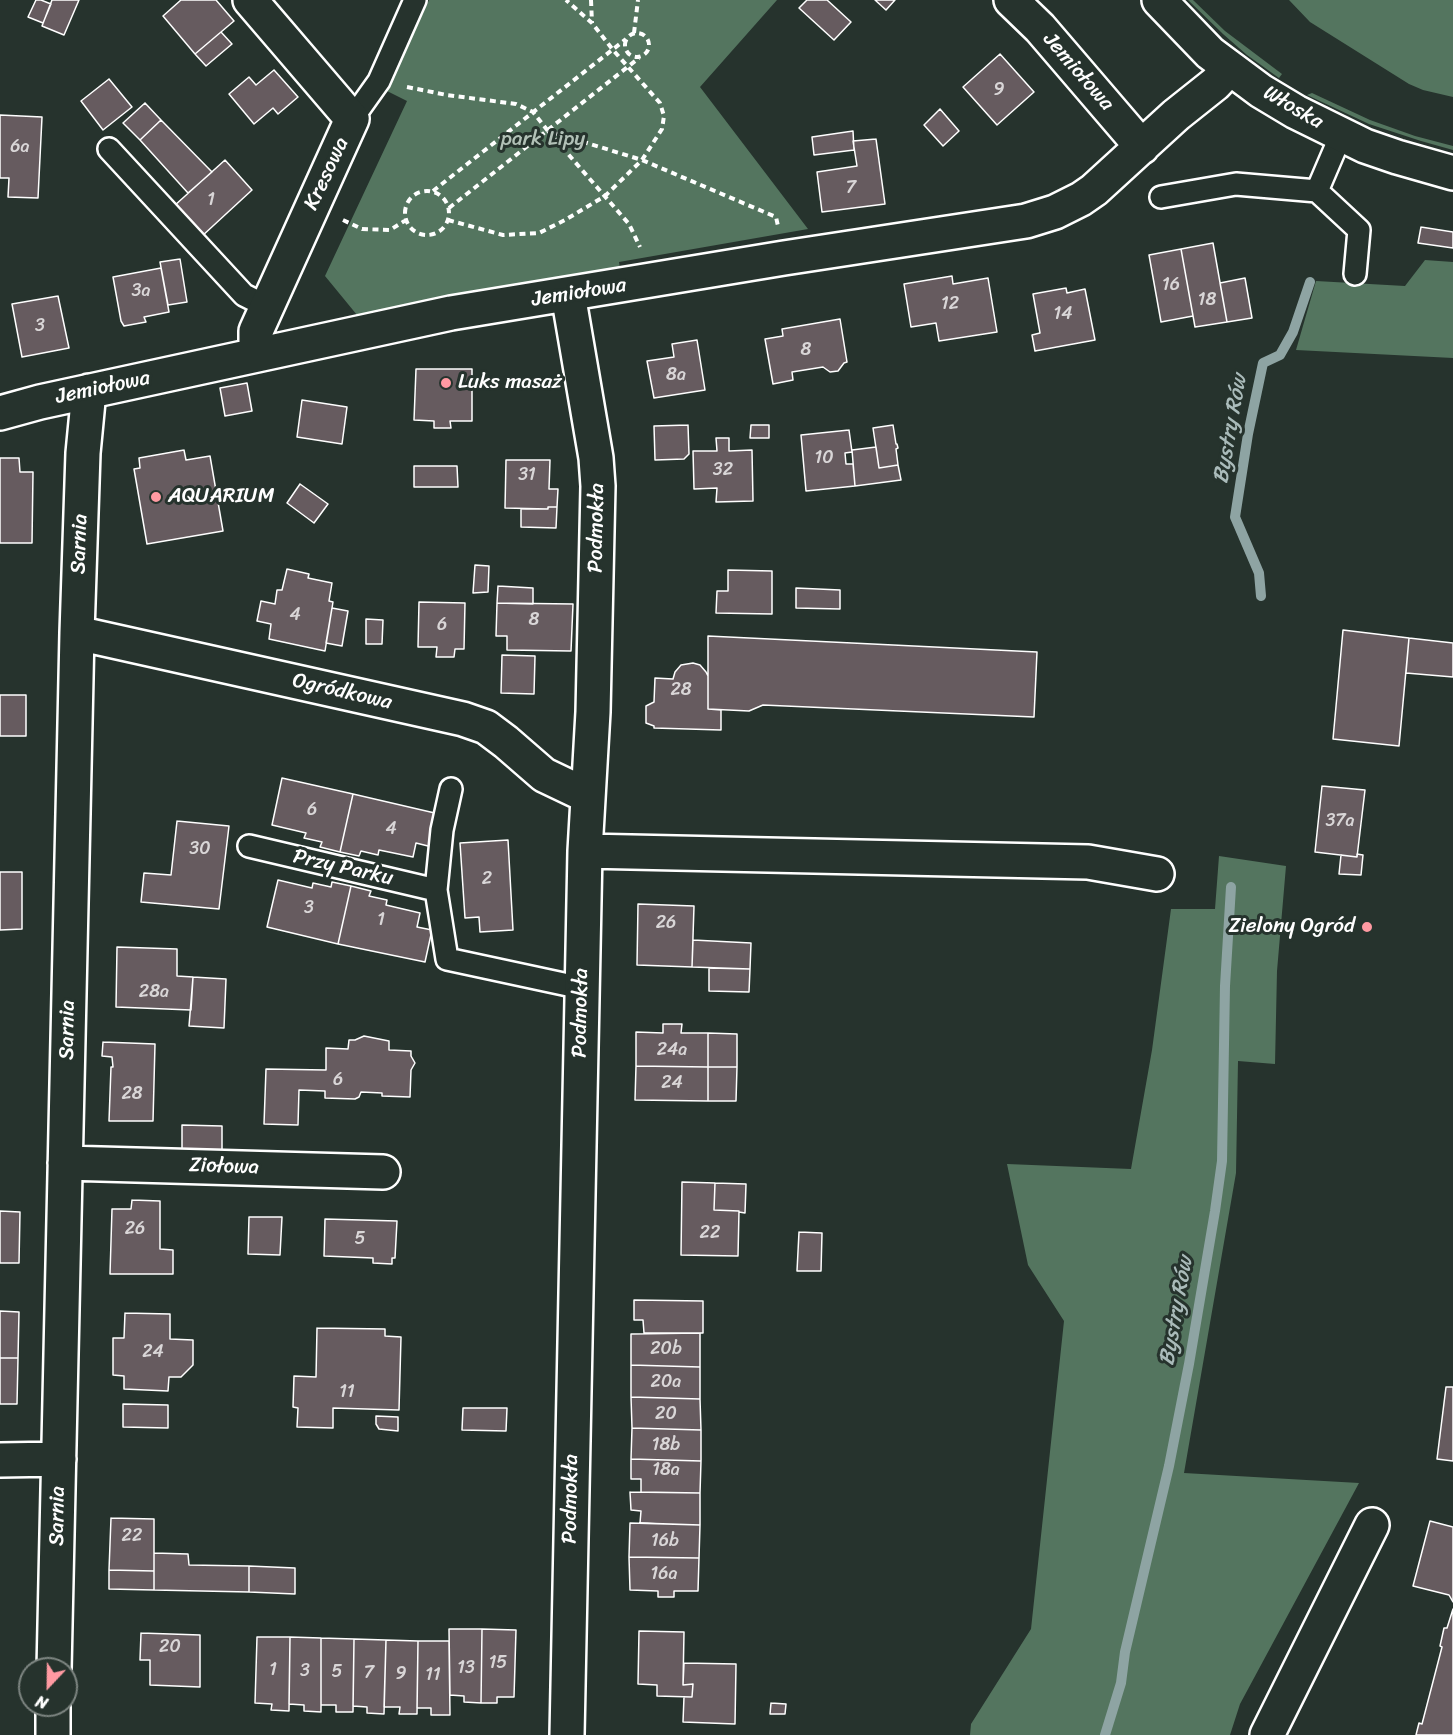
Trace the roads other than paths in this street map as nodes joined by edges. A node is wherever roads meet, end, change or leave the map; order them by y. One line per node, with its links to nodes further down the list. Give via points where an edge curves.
1 (250, 0): 6 (street)
2 (415, 0): 6 (lane, Kresowa, via 379,81)
3 (1011, 0): 8 (street, Jemiołowa, via 1040,28)
4 (1159, 0): 5 (street, Włoska)
5 (1230, 68): 7 (street, Włoska, via 1261,91); 8 (street, Jemiołowa)
6 (352, 119): 15 (street, Kresowa)
7 (1341, 135): 10 (street, Włoska); 11 (lane)
8 (1142, 147): 14 (street, Jemiołowa, via 1088,195 1026,221)
9 (109, 149): 15 (lane, via 244,295)
10 (1453, 173)
11 (1317, 191): 12 (lane, via 1236,184); 13 (lane, via 1359,230)
12 (1161, 197)
13 (1355, 274)
14 (568, 294): 16 (street, Jemiołowa, via 451,313); 21 (street, Podmokła, via 598,486)
15 (266, 306): 16 (street, Kresowa, via 256,331)
16 (256, 355): 17 (street, Jemiołowa)
17 (89, 391): 18 (street, Jemiołowa); 19 (street, Sarnia)
18 (0, 413)
19 (77, 633): 21 (street, Ogródkowa, via 463,719 486,727 544,775); 27 (street, Sarnia)
20 (451, 789): 25 (lane)
21 (588, 796): 23 (street, Podmokła)
22 (249, 846): 25 (lane, Przy Parku)
23 (585, 851): 24 (street, via 1088,862); 26 (street, Podmokła)
24 (1156, 874)
25 (436, 890): 26 (lane, via 447,959)
26 (582, 988): 35 (street, Podmokła)
27 (65, 1162): 28 (street, Ziołowa); 29 (street, Sarnia)
28 (383, 1172)
29 (59, 1459): 30 (street); 32 (street, Sarnia)
30 (0, 1460)
31 (1372, 1525): 36 (street)
32 (54, 1657)
33 (53, 1717): 34 (street)
34 (53, 1735)
35 (567, 1735)
36 (1268, 1735)

